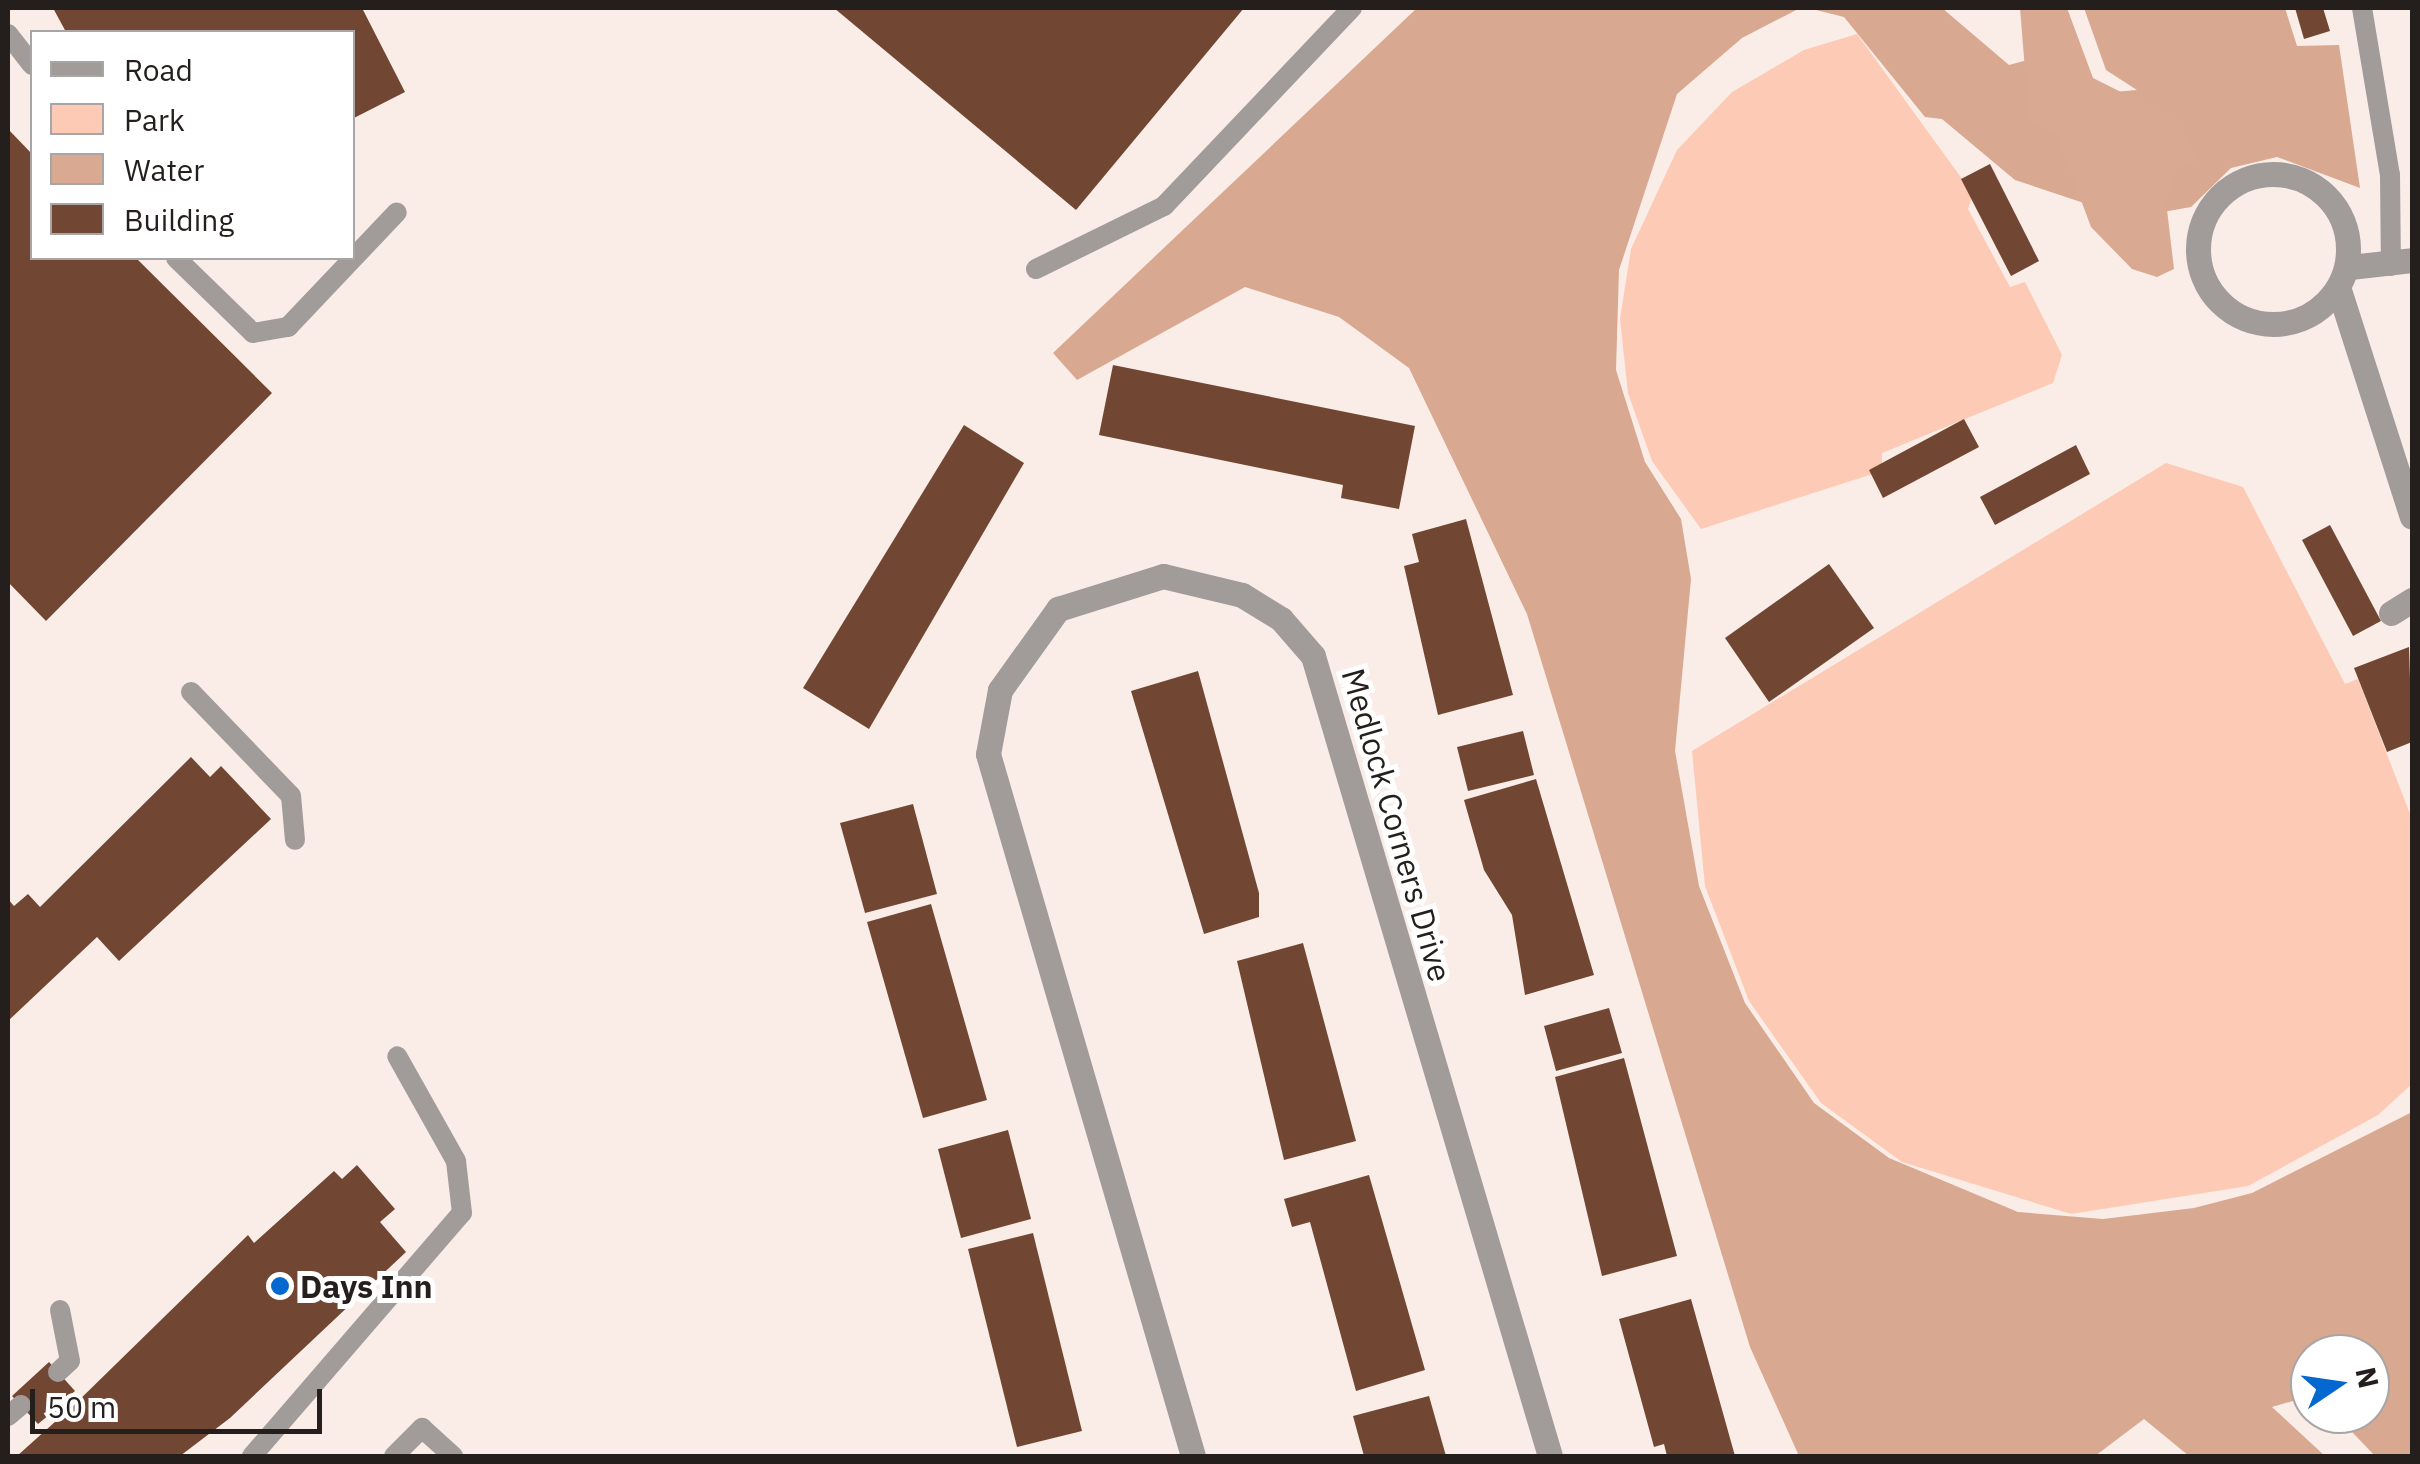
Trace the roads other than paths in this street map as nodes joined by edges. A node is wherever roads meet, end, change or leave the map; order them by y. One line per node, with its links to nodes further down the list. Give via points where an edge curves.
1 (1352, 8): 11 (lane, via 1164,206)
2 (2362, 8): 9 (lane)
3 (8, 34): 4 (lane)
4 (30, 62)
5 (397, 212): 6 (lane)
6 (355, 256)
7 (178, 260): 8 (lane, via 253,333 288,326)
8 (351, 260)
9 (2402, 263): 10 (street)
10 (2350, 267): 12 (street); 12 (street, via 2327,198 2285,174 2236,182 2203,218 2200,266 2226,306 2271,322 2321,311)
11 (1036, 269)
12 (2340, 293): 13 (street)
13 (2412, 518)
14 (191, 692): 15 (lane, via 290,796)
15 (295, 840)
16 (398, 1056): 19 (lane, via 456,1160 462,1213)
17 (60, 1310): 18 (lane, via 70,1361)
18 (58, 1372)
19 (252, 1456)
20 (394, 1456): 21 (lane, via 422,1428)
21 (453, 1456)
22 (1193, 1456): 23 (street, Medlock Corners Drive, via 988,754 1000,690 1058,609 1162,576 1242,595 1281,619 1313,656)
23 (1550, 1456)

